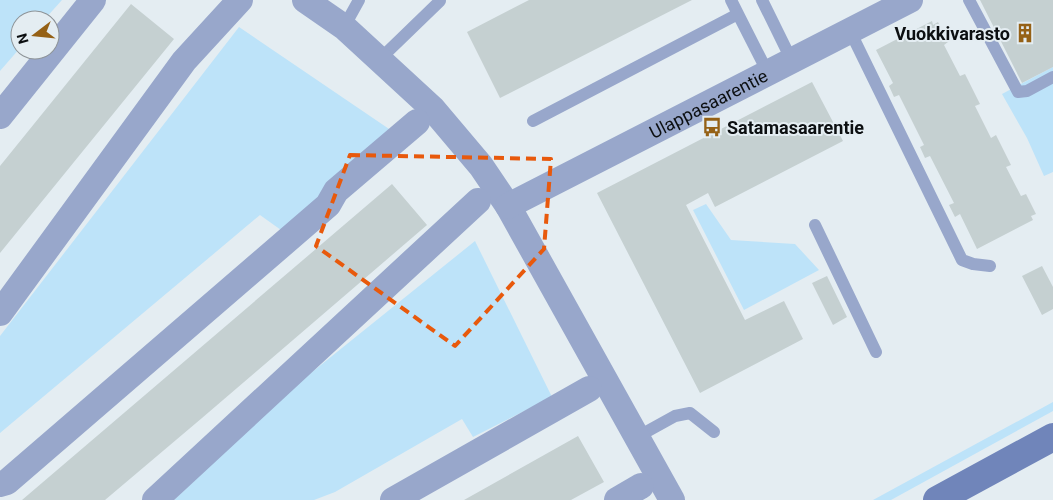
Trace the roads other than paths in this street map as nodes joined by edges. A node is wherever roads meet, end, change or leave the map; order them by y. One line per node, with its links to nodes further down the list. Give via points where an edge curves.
1 (93, 0): 18 (street)
2 (240, 0): 24 (street, via 184,61)
3 (305, 0): 11 (street)
4 (359, 0): 11 (lane)
5 (731, 0): 10 (lane)
6 (762, 0): 14 (lane)
7 (910, 0): 12 (street, Ulappasaarentie)
8 (969, 0): 16 (lane, via 1018,92 1027,91)
9 (440, 1): 13 (lane)
10 (738, 14): 15 (lane); 19 (lane)
11 (344, 27): 13 (street)
12 (850, 31): 14 (street, Ulappasaarentie); 23 (lane, via 962,260)
13 (379, 60): 17 (street)
14 (792, 60): 15 (street, Ulappasaarentie)
15 (768, 73): 21 (street, Ulappasaarentie)
16 (1053, 77)
17 (424, 115): 21 (street, via 480,166); 30 (street, via 336,191 328,205 7,482)
18 (0, 116)
19 (533, 121)
20 (478, 201): 32 (street)
21 (508, 206): 26 (street)
22 (814, 225): 25 (lane)
23 (990, 266)
24 (0, 313)
25 (876, 352)
26 (597, 384): 28 (street); 33 (street)
27 (714, 432): 28 (lane, via 690,413 674,416)
28 (637, 437): 35 (street)
29 (1053, 437): 36 (main road)
30 (0, 484)
31 (640, 486): 34 (street)
32 (155, 500)
33 (393, 500)
34 (617, 500)
35 (672, 500)
36 (937, 500)

